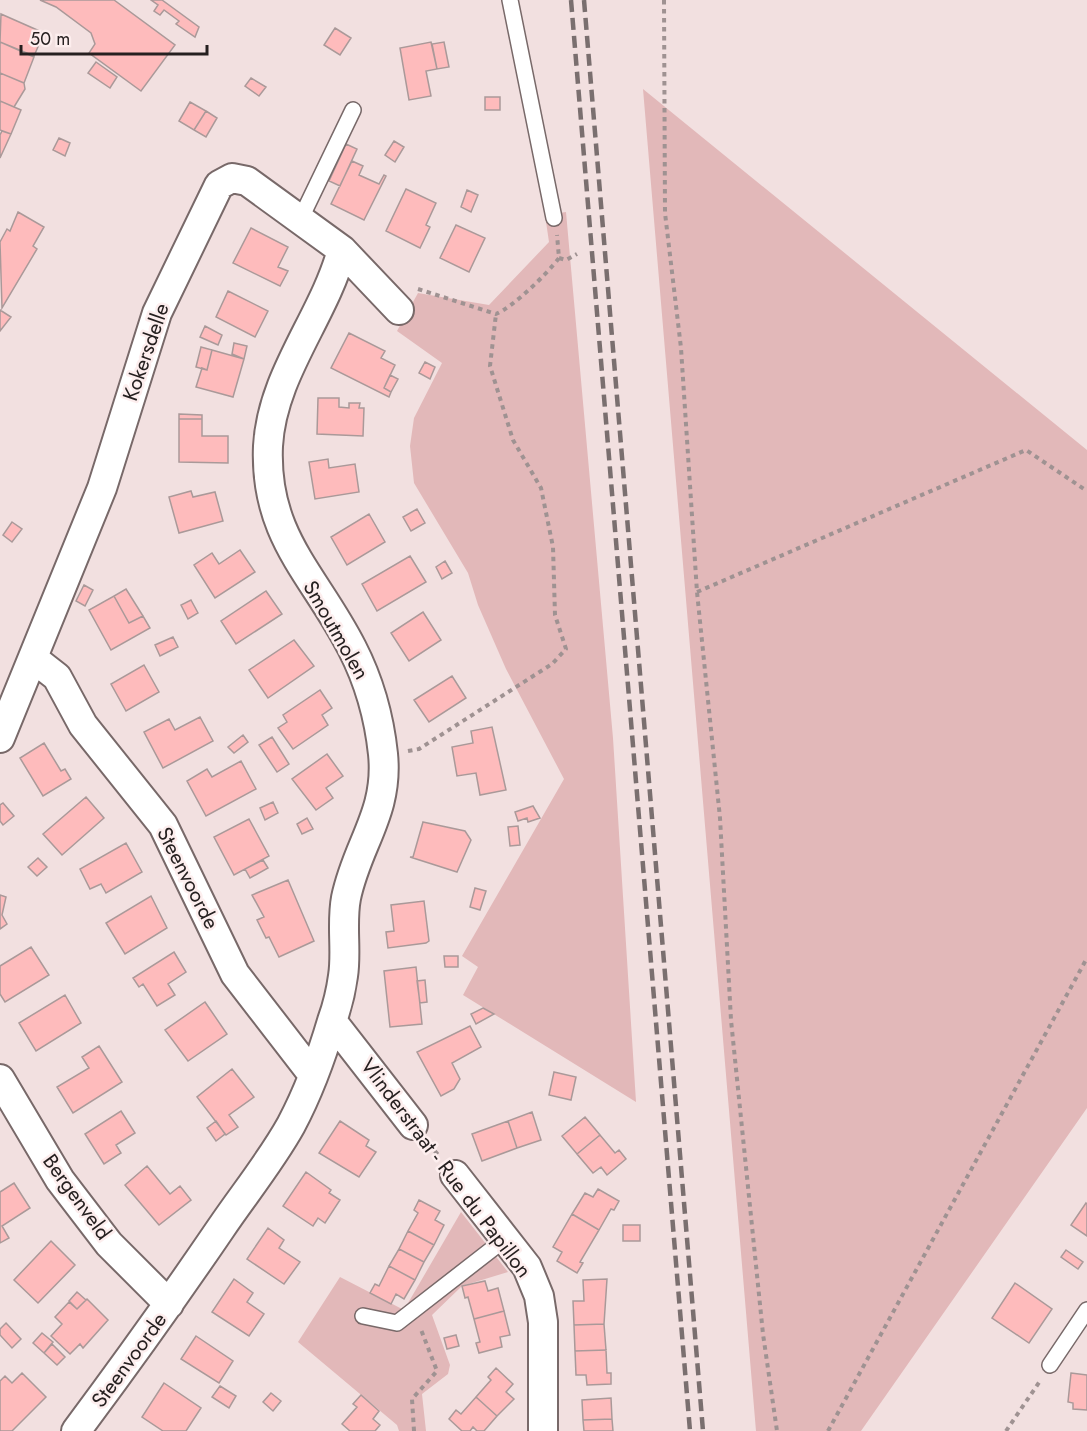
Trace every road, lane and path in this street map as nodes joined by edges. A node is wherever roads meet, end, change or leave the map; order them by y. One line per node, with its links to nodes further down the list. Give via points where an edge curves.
1 (510, 0): 4 (lane)
2 (664, 0): 11 (path, via 665,213 681,348)
3 (353, 110): 5 (lane)
4 (554, 218)
5 (300, 220): 6 (street, Kokersdelle); 12 (street, Kokersdelle, via 248,181 232,178 219,184 157,313 102,488)
6 (342, 250): 8 (street, Kokersdelle); 14 (street, Smoutmolen, via 336,272 279,394 268,444 271,489 283,534 298,564 350,645 368,683)
7 (577, 254): 9 (path, via 566,260 559,258 508,309)
8 (408, 299): 9 (path)
9 (496, 314): 14 (path, via 490,366 513,440 541,489 553,547 555,615 566,649 552,664 419,749)
10 (1087, 491): 11 (path, via 1026,450)
11 (697, 592): 30 (path, via 720,819 731,1020 763,1334)
12 (34, 659): 13 (street, Kokersdelle); 17 (street, Steenvoorde, via 57,677 83,724 163,825 235,974)
13 (0, 738)
14 (383, 756): 16 (street, Smoutmolen, via 384,790 377,818 346,898 343,975)
15 (1087, 958): 31 (path)
16 (332, 1021): 17 (street, Steenvoorde); 19 (street, Vlinderstraat - Rue du Papillon)
17 (313, 1075): 22 (street, Steenvoorde, via 291,1124)
18 (0, 1079): 22 (street, Bergenveld, via 60,1180 110,1244)
19 (413, 1125): 20 (path, Vlinderstraat - Rue du Papillon)
20 (455, 1175): 21 (street, Vlinderstraat - Rue du Papillon)
21 (505, 1239): 24 (lane); 29 (street, Vlinderstraat - Rue du Papillon, via 527,1267 538,1296 543,1322)
22 (169, 1304): 27 (street, Steenvoorde)
23 (1087, 1310): 26 (lane)
24 (414, 1311): 25 (lane, via 397,1323); 28 (path, via 437,1371 412,1399)
25 (363, 1316)
26 (1050, 1365): 32 (path)
27 (76, 1431)
28 (414, 1431)
29 (543, 1431)
30 (777, 1431)
31 (828, 1431)
32 (1006, 1431)

